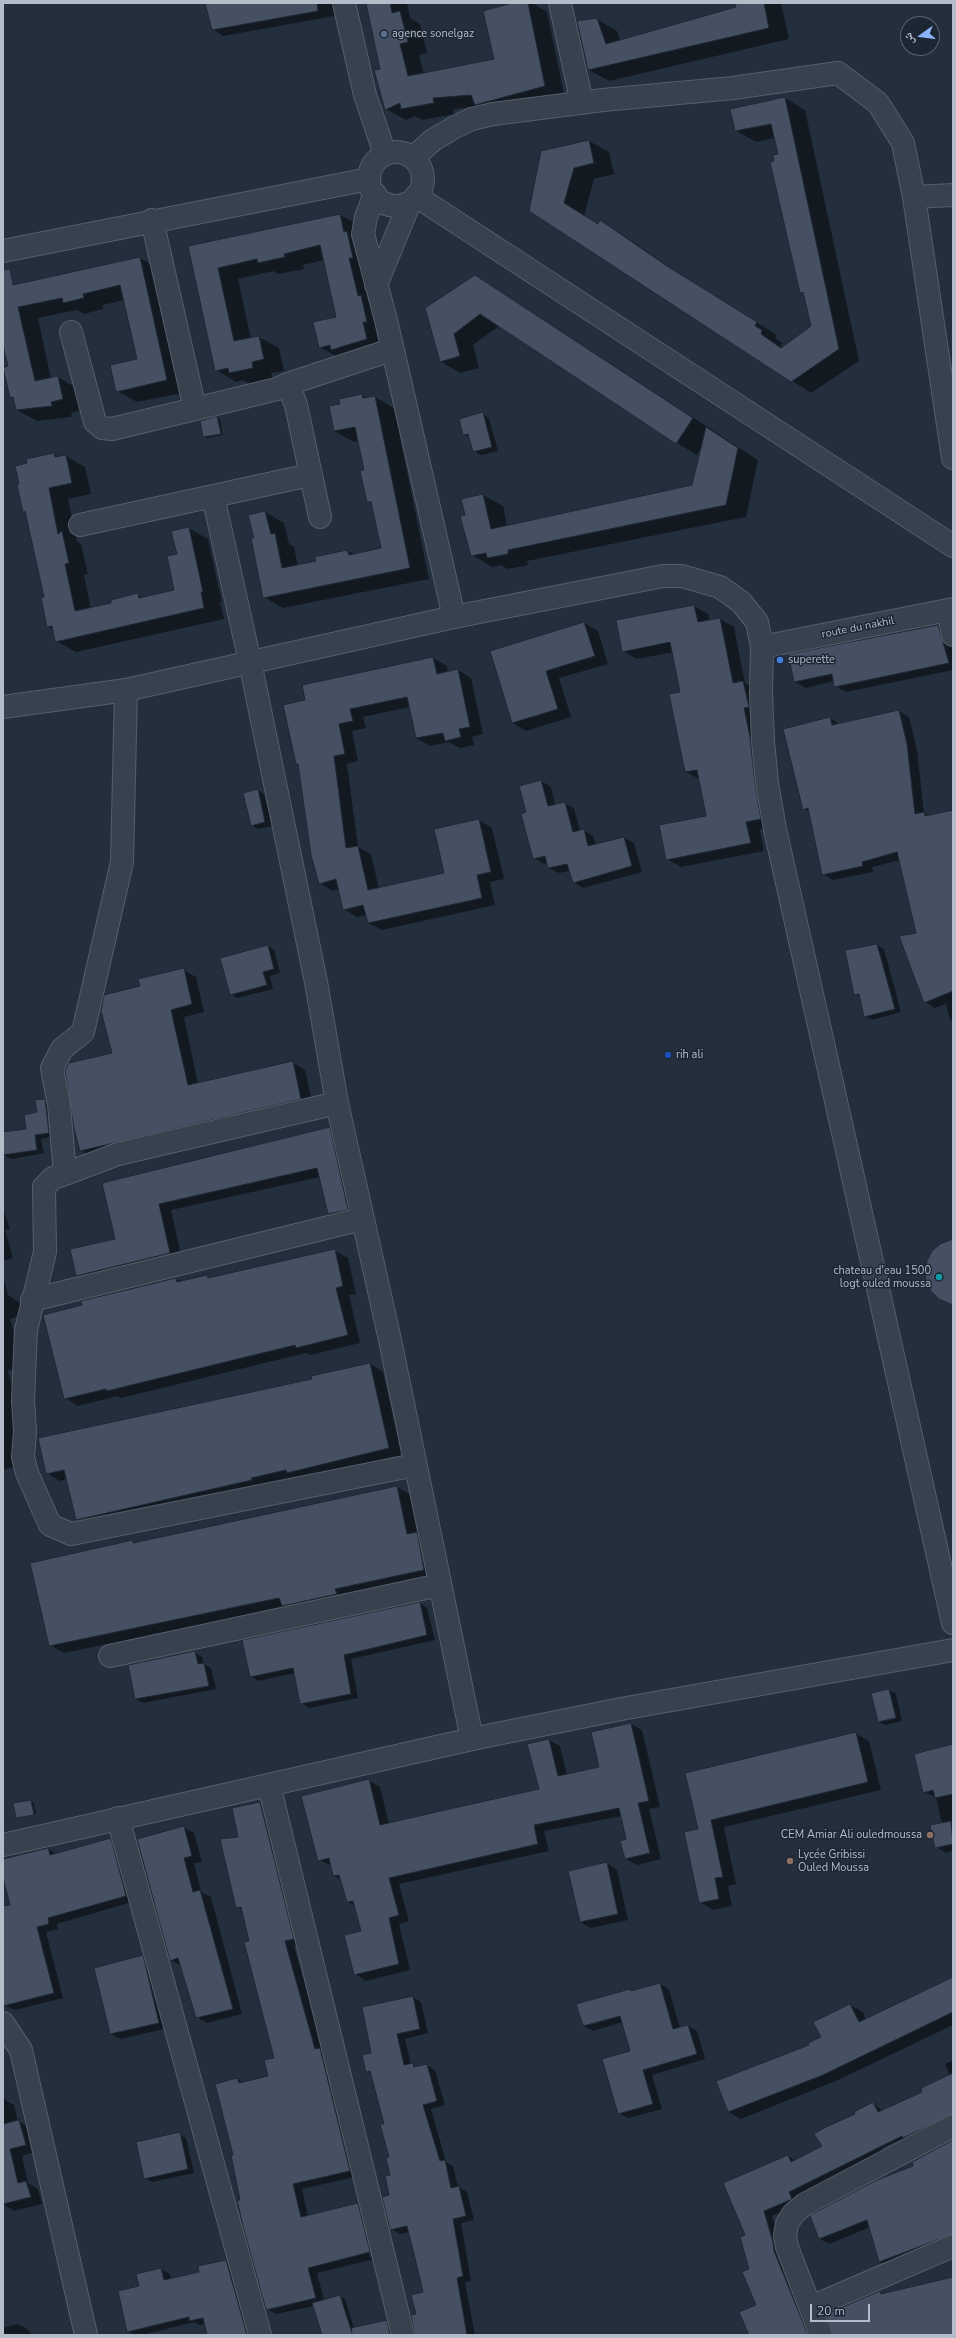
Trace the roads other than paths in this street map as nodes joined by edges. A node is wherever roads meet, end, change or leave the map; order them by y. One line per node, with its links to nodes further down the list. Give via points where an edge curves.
1 (344, 3): 4 (street, via 365,95)
2 (560, 3): 3 (street)
3 (582, 103): 5 (street, via 513,110 472,119 454,126); 8 (street, via 733,88 838,73 878,103 903,143)
4 (385, 154): 5 (street, via 400,152); 6 (street, via 373,164)
5 (413, 158): 9 (street, via 422,172 423,181)
6 (372, 186): 9 (street, via 380,200 387,204 403,205); 10 (street); 12 (street, via 363,234)
7 (953, 195): 8 (street)
8 (914, 197): 17 (street)
9 (413, 199): 12 (street); 22 (street)
10 (152, 220): 11 (street); 16 (street)
11 (3, 251)
12 (376, 285): 14 (street)
13 (71, 332): 16 (street, via 95,422 102,428 112,429)
14 (391, 350): 15 (street); 24 (street)
15 (288, 384): 16 (street); 18 (street, via 296,405)
16 (195, 409)
17 (953, 458)
18 (310, 475): 19 (street); 20 (street)
19 (213, 496): 21 (street); 27 (street)
20 (320, 517)
21 (80, 526)
22 (953, 546)
23 (950, 610): 25 (street); 26 (street, route du nakhil)
24 (454, 617): 26 (street, via 663,576 682,576 720,587 741,602 757,622); 27 (street)
25 (953, 635)
26 (762, 647): 36 (street, via 763,741 775,829)
27 (250, 662): 28 (street); 30 (street, via 316,982)
28 (126, 690): 29 (street); 31 (street, via 122,862 83,1032 62,1049 52,1068 59,1105)
29 (3, 707)
30 (337, 1103): 31 (street, via 118,1154); 32 (street)
31 (65, 1174): 33 (street, via 53,1178 44,1187 44,1252)
32 (362, 1219): 33 (street); 34 (street)
33 (32, 1300): 34 (street, via 26,1330 23,1457 50,1524 71,1534)
34 (415, 1465): 35 (street)
35 (440, 1585): 38 (street); 39 (street)
36 (953, 1623)
37 (953, 1650): 39 (street, via 621,1709)
38 (110, 1656)
39 (472, 1739): 40 (street)
40 (269, 1785): 41 (street); 50 (street)
41 (118, 1818): 42 (street); 49 (street)
42 (3, 1845)
43 (3, 2023): 44 (street)
44 (12, 2054): 48 (street)
45 (953, 2126): 47 (street, via 805,2204 793,2214 787,2224 787,2247)
46 (953, 2246): 47 (street)
47 (811, 2307): 51 (street)
48 (86, 2335)
49 (260, 2335)
50 (403, 2335)
51 (821, 2335)

